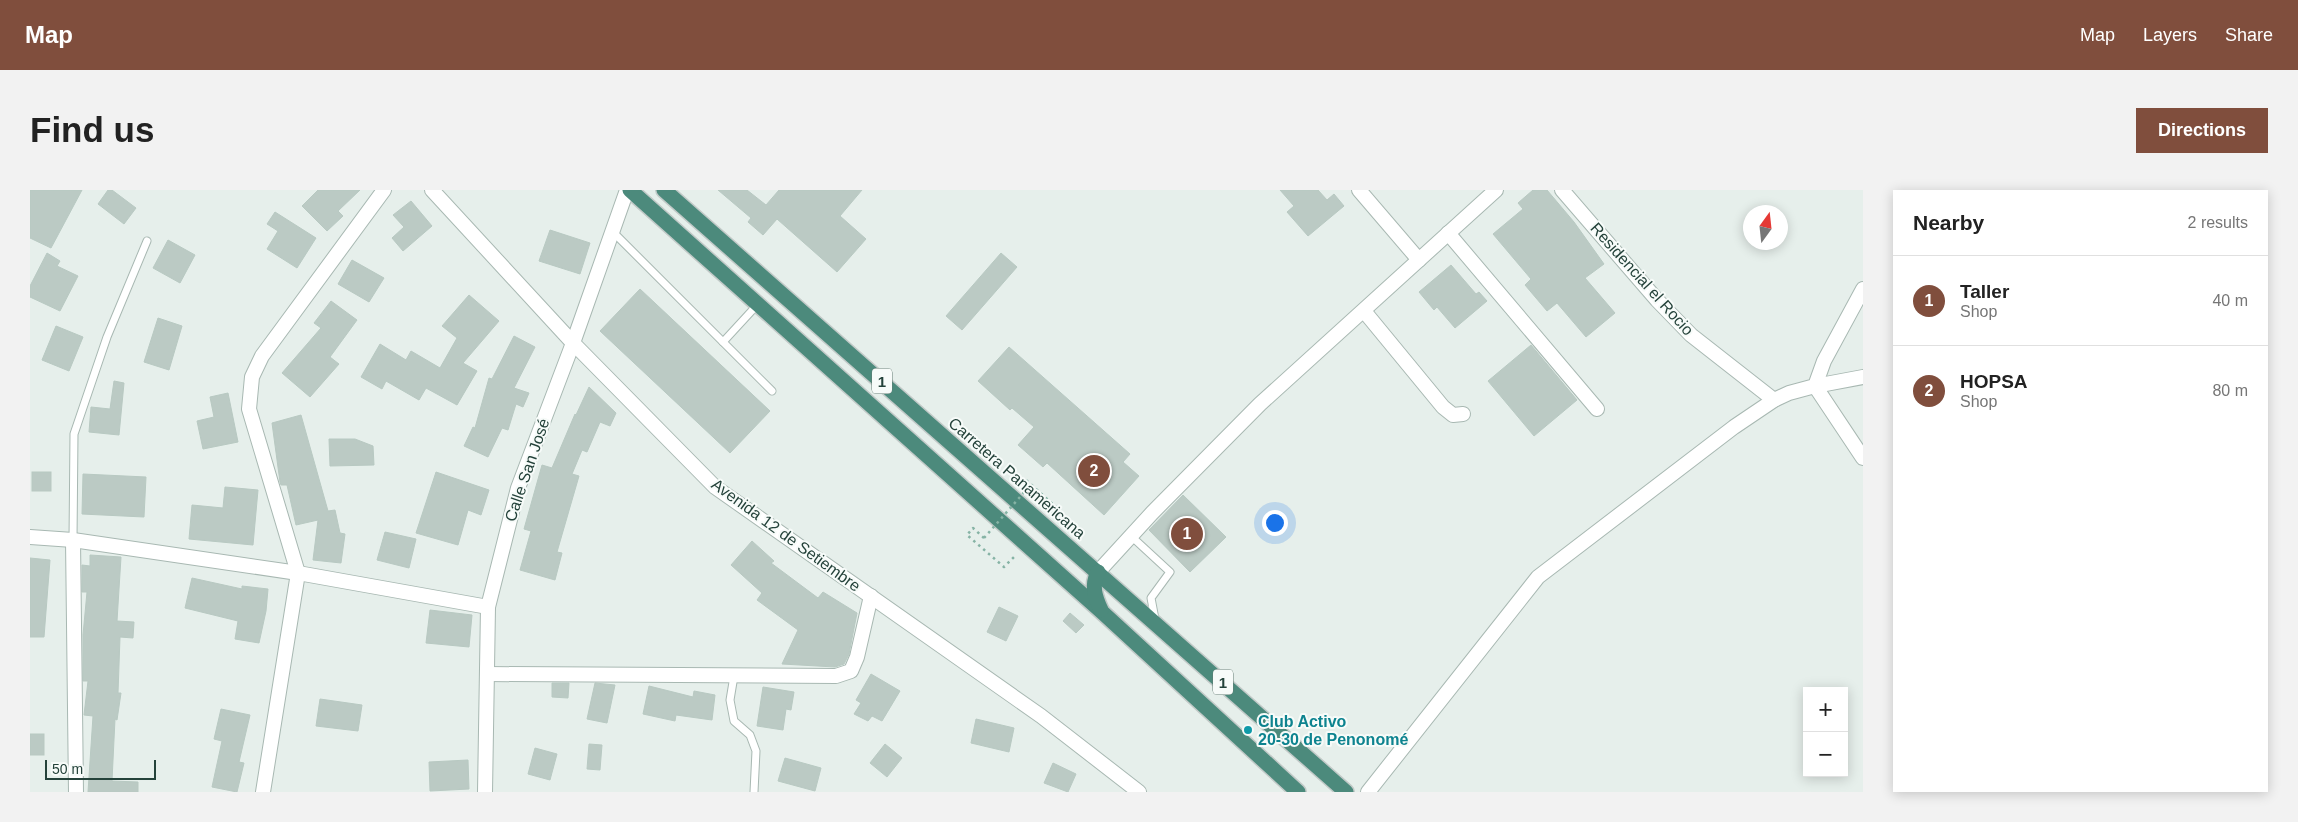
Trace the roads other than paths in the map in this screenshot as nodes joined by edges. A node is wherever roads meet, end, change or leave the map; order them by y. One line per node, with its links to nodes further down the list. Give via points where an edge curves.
1 (384, 190): 29 (street, via 262,356 252,377 250,410)
2 (432, 190): 18 (street, Avenida 12 de Setiembre)
3 (628, 190): 9 (highway, 1); 10 (street, Calle San José)
4 (641, 190): 9 (highway)
5 (664, 190): 30 (highway, Carretera Panamericana / 1)
6 (1359, 190): 13 (street)
7 (1496, 190): 11 (street)
8 (1562, 190): 22 (street, Residencial el Rocio, via 1684,328)
9 (649, 208): 15 (highway, 1)
10 (613, 232): 17 (lane); 18 (street, Calle San José)
11 (1448, 233): 13 (street); 23 (street)
12 (147, 242): 28 (lane, via 107,337 74,434)
13 (1419, 260): 16 (street)
14 (1863, 289): 20 (street, via 1824,361)
15 (758, 304): 17 (lane); 33 (highway, 1)
16 (1364, 311): 24 (street, via 1443,407 1453,414); 26 (street, via 1260,404)
17 (723, 342): 21 (lane)
18 (573, 343): 31 (street, Avenida 12 de Setiembre, via 715,486); 32 (street, Calle San José, via 518,488)
19 (1863, 377): 20 (street)
20 (1815, 386): 22 (street); 25 (street)
21 (772, 390)
22 (1774, 400): 46 (street, via 1538,576)
23 (1597, 409)
24 (1463, 414)
25 (1863, 458)
26 (1131, 536): 30 (street); 34 (lane, via 1170,572 1151,598)
27 (30, 537): 28 (street)
28 (73, 540): 29 (street); 38 (street)
29 (298, 572): 32 (street); 39 (street)
30 (1098, 572): 33 (highway, via 1093,588); 34 (highway, Carretera Panamericana / 1)
31 (871, 596): 36 (street, via 851,671 836,676); 42 (street, Avenida 12 de Setiembre, via 1041,716)
32 (488, 607): 35 (street, Calle San José)
33 (1102, 612): 43 (highway, 1)
34 (1155, 622): 37 (highway, Carretera Panamericana / 1)
35 (487, 674): 36 (street); 40 (street, Calle San José)
36 (734, 676): 41 (lane, via 730,700 734,721 750,735 756,751)
37 (1321, 770): 44 (highway, Carretera Panamericana / 1); 45 (highway)
38 (76, 792)
39 (263, 792)
40 (485, 792)
41 (754, 792)
42 (1139, 792)
43 (1298, 792)
44 (1346, 792)
45 (1359, 792)
46 (1368, 792)

